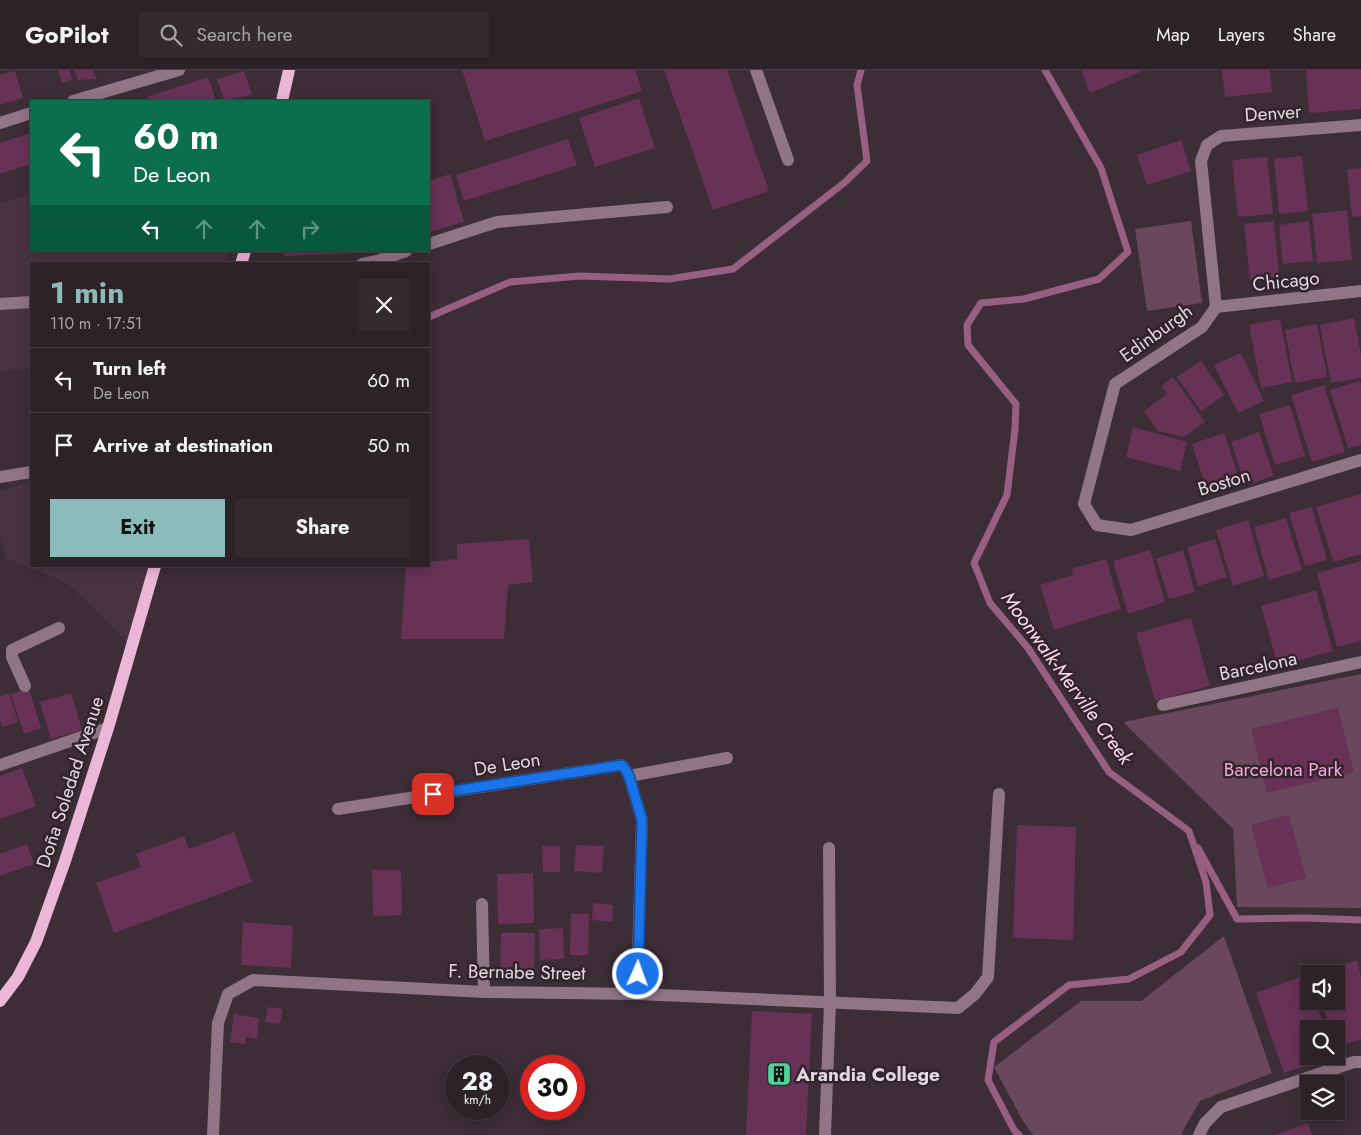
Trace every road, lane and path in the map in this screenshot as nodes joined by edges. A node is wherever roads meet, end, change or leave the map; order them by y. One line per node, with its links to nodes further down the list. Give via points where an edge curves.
1 (179, 70): 4 (street)
2 (289, 70): 5 (main road)
3 (756, 70): 9 (street)
4 (75, 100)
5 (282, 100)
6 (30, 113): 7 (street)
7 (0, 122)
8 (1361, 125): 10 (street, Denver, via 1221,136 1207,145)
9 (788, 160)
10 (1201, 161): 18 (street, Edinburgh)
11 (667, 207): 12 (street, via 497,222)
12 (430, 244)
13 (403, 252): 14 (street)
14 (371, 262)
15 (1361, 291): 18 (street, Chicago)
16 (30, 302): 17 (street)
17 (0, 304)
18 (1216, 307): 22 (street, Edinburgh, via 1202,327 1116,384 1084,504)
19 (1361, 460): 22 (street, Boston, via 1131,530)
20 (30, 472): 21 (street)
21 (0, 477)
22 (1097, 525)
23 (154, 567): 28 (main road, Doña Soledad Avenue)
24 (59, 628): 26 (street, via 12,650)
25 (1361, 662): 27 (street, Barcelona)
26 (25, 686)
27 (1163, 706)
28 (108, 728): 30 (street); 38 (main road, Doña Soledad Avenue, via 36,942 18,977)
29 (726, 758): 31 (street, De Leon)
30 (0, 765)
31 (625, 771): 33 (street, De Leon); 37 (street, via 642,820)
32 (999, 794): 39 (street, F. Bernabe Street, via 988,977 975,994 958,1008)
33 (338, 809)
34 (829, 848): 39 (street)
35 (482, 904): 36 (street)
36 (484, 992): 37 (street, F. Bernabe Street); 41 (street, F. Bernabe Street, via 253,980 228,994 218,1023)
37 (637, 994): 39 (street, F. Bernabe Street)
38 (0, 1001)
39 (830, 1002): 42 (street)
40 (1361, 1062): 43 (street, via 1221,1107 1205,1124)
41 (213, 1135)
42 (825, 1135)
43 (1200, 1135)

